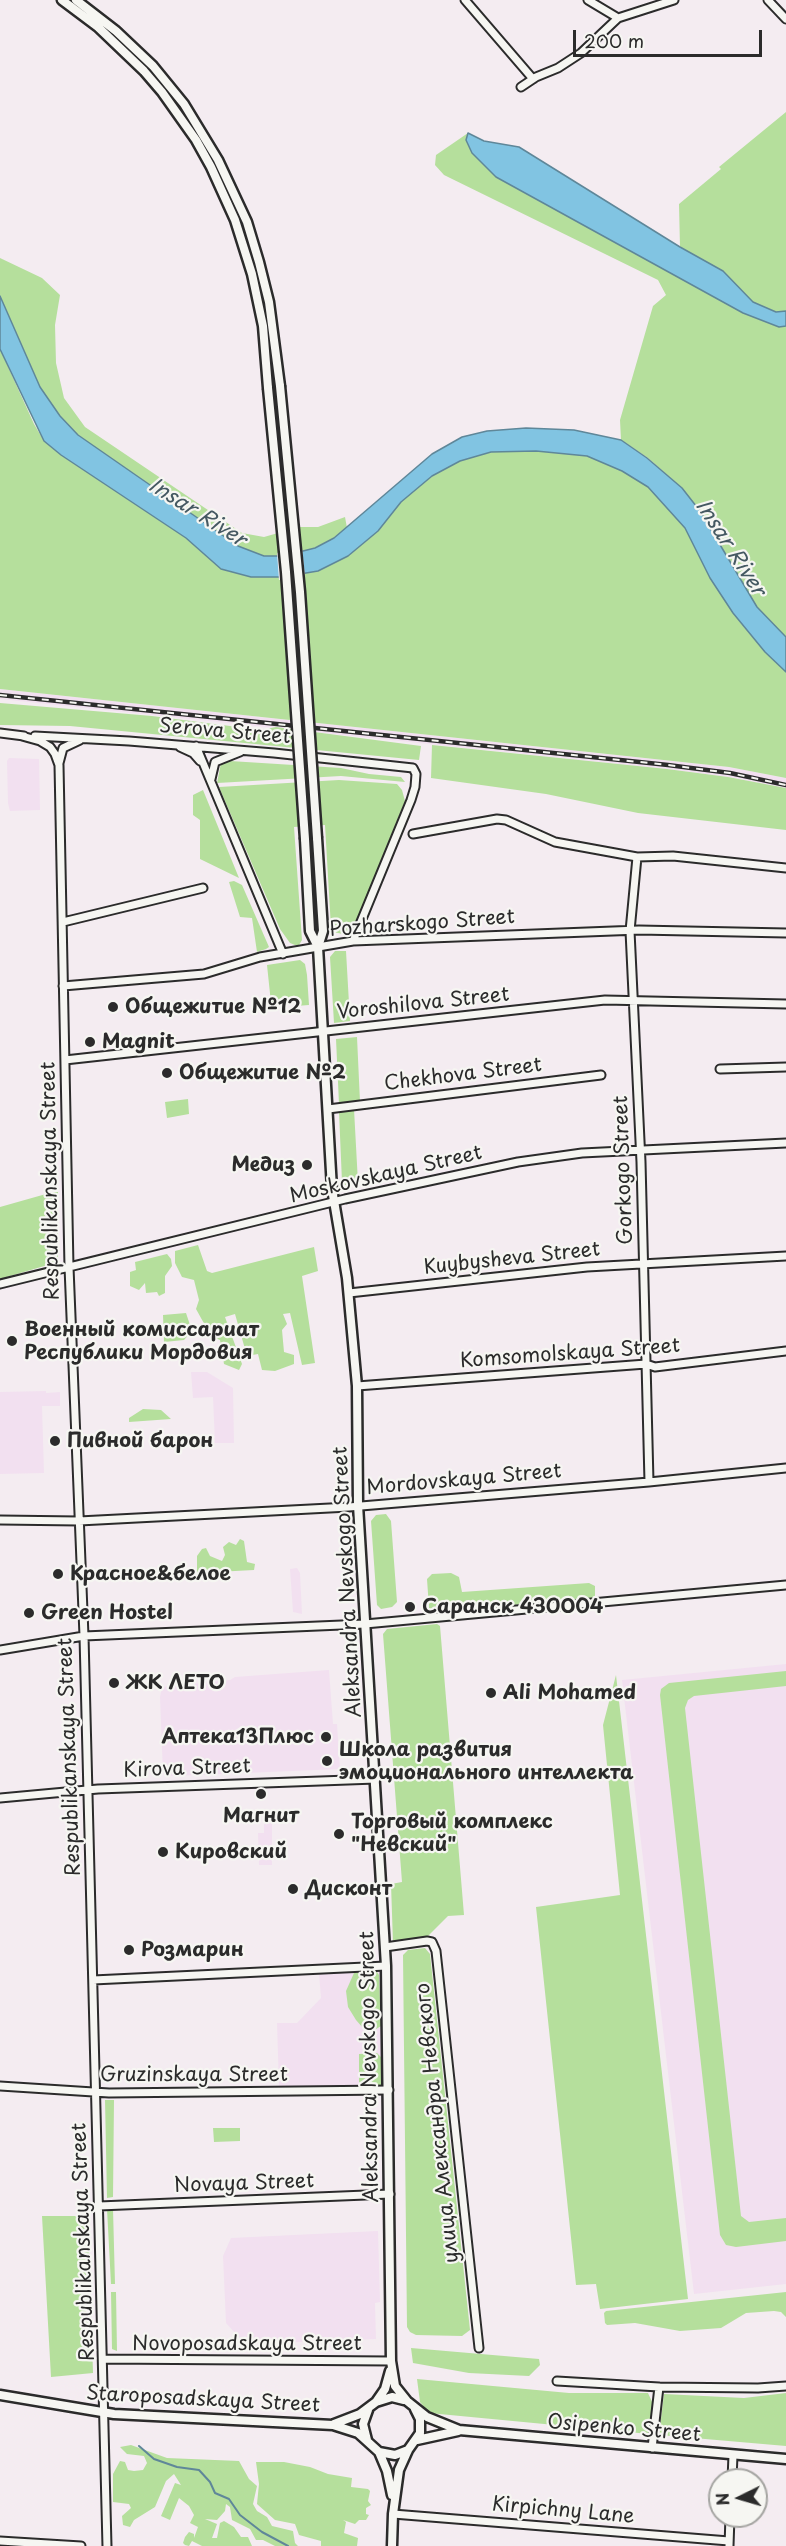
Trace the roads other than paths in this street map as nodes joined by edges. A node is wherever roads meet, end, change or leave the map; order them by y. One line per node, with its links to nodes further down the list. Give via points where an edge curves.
1 (62, 0): 28 (main road, bridge, via 98,27 144,71 196,140 235,220 252,273 263,326 286,572 310,931)
2 (76, 0): 28 (main road, bridge, via 153,66 184,104 218,160 247,222 259,262 269,302 280,387 300,592 323,931)
3 (465, 0): 9 (street)
4 (588, 0): 7 (street)
5 (674, 0): 7 (street)
6 (768, 0): 8 (street)
7 (618, 18): 9 (street, via 581,53)
8 (786, 19)
9 (533, 79): 10 (street)
10 (521, 87)
11 (0, 735): 12 (street, Serova Street)
12 (22, 735): 13 (street, Serova Street); 17 (street, via 50,747)
13 (85, 738): 14 (street, Serova Street); 17 (street, via 63,748)
14 (175, 744): 15 (street, Serova Street); 18 (street, via 193,753)
15 (196, 746): 16 (street, Serova Street); 18 (street)
16 (244, 750): 19 (street, via 215,762); 27 (street, Serova Street, via 413,768 416,774 411,800)
17 (59, 765): 24 (street, Respublikanskaya Street)
18 (204, 766): 19 (street)
19 (211, 785): 29 (street)
20 (413, 834): 21 (street, via 497,819 555,842)
21 (637, 856): 22 (street); 25 (street, Gorkogo Street)
22 (786, 868)
23 (203, 888): 24 (street)
24 (63, 922): 30 (street, Respublikanskaya Street)
25 (630, 931): 26 (street, Pozharskogo Street, via 709,929); 27 (street, Pozharskogo Street); 31 (street, Gorkogo Street)
26 (786, 933)
27 (353, 941): 28 (street, Pozharskogo Street)
28 (318, 947): 29 (street, Pozharskogo Street); 33 (main road, Aleksandra Nevskogo Street)
29 (283, 954): 30 (street, Pozharskogo Street, via 204,974)
30 (63, 986): 34 (street, Respublikanskaya Street)
31 (634, 1002): 32 (street, Voroshilova Street); 33 (street, Voroshilova Street, via 605,1000); 40 (street, Gorkogo Street)
32 (786, 1004)
33 (324, 1031): 34 (street, Voroshilova Street); 38 (main road, Aleksandra Nevskogo Street)
34 (65, 1060): 44 (street, Respublikanskaya Street)
35 (786, 1067): 36 (street)
36 (720, 1069)
37 (601, 1075): 38 (street, Chekhova Street)
38 (328, 1109): 41 (main road, Aleksandra Nevskogo Street)
39 (786, 1143): 40 (street, Moskovskaya Street)
40 (640, 1149): 41 (street, Moskovskaya Street, via 529,1160); 43 (street, Gorkogo Street)
41 (333, 1204): 44 (street, Moskovskaya Street); 46 (main road, Aleksandra Nevskogo Street)
42 (786, 1256): 43 (street, Kuybysheva Street)
43 (644, 1264): 46 (street, Kuybysheva Street); 48 (street, Gorkogo Street)
44 (69, 1267): 45 (street, Moskovskaya Street); 54 (street, Respublikanskaya Street)
45 (0, 1284)
46 (349, 1293): 49 (main road, Aleksandra Nevskogo Street)
47 (786, 1351): 48 (street, Komsomolskaya Street, via 655,1367)
48 (646, 1364): 49 (street, Komsomolskaya Street); 51 (street, Gorkogo Street)
49 (357, 1386): 52 (main road, Aleksandra Nevskogo Street)
50 (786, 1468): 51 (street, Mordovskaya Street)
51 (648, 1482): 52 (street, Mordovskaya Street)
52 (358, 1505): 54 (street, Mordovskaya Street); 56 (main road, Aleksandra Nevskogo Street)
53 (0, 1520): 54 (street, Mordovskaya Street)
54 (79, 1521): 57 (street, Respublikanskaya Street)
55 (786, 1585): 56 (street)
56 (365, 1624): 57 (street); 59 (main road, Aleksandra Nevskogo Street)
57 (84, 1636): 58 (street); 60 (street, Respublikanskaya Street)
58 (0, 1650)
59 (376, 1779): 60 (street, Kirova Street); 62 (main road, Aleksandra Nevskogo Street)
60 (88, 1789): 61 (street, Kirova Street); 64 (street, Respublikanskaya Street)
61 (0, 1798)
62 (385, 1947): 63 (main road, Aleksandra Nevskogo Street); 70 (street, улица Александра Невского, via 427,1941 432,1942 435,1950)
63 (386, 1966): 64 (street); 66 (main road, Aleksandra Nevskogo Street)
64 (93, 1980): 67 (street, Respublikanskaya Street)
65 (0, 2086): 67 (street, Gruzinskaya Street)
66 (389, 2090): 67 (street, Gruzinskaya Street); 68 (main road, Aleksandra Nevskogo Street)
67 (96, 2093): 69 (street, Respublikanskaya Street)
68 (390, 2194): 69 (street, Novaya Street); 72 (main road, Aleksandra Nevskogo Street)
69 (99, 2206): 71 (street, Respublikanskaya Street)
70 (479, 2348)
71 (103, 2359): 72 (street, Novoposadskaya Street); 79 (street, Respublikanskaya Street)
72 (391, 2361): 77 (main road, via 395,2386); 78 (main road, via 389,2380)
73 (557, 2381): 74 (street)
74 (659, 2386): 75 (street); 84 (street)
75 (786, 2386)
76 (0, 2395): 79 (main road, Staroposadskaya Street)
77 (410, 2404): 78 (main road, via 392,2397); 81 (main road, via 439,2423); 83 (main road, via 420,2419)
78 (373, 2405): 80 (main road, via 350,2420); 82 (main road, via 363,2424)
79 (105, 2414): 80 (main road, Staroposadskaya Street); 95 (street, Respublikanskaya Street)
80 (333, 2425): 82 (main road)
81 (459, 2430): 83 (main road); 84 (main road, Osipenko Street)
82 (367, 2440): 86 (main road)
83 (417, 2440): 85 (main road)
84 (652, 2448): 87 (main road, Osipenko Street)
85 (408, 2450): 86 (main road, via 395,2455); 90 (main road, via 399,2470)
86 (379, 2452): 90 (main road, via 391,2485)
87 (733, 2455): 88 (main road, Osipenko Street); 89 (street)
88 (786, 2459)
89 (732, 2468)
90 (393, 2514): 93 (street, Kirpichny Lane); 96 (main road)
91 (730, 2528): 93 (street)
92 (0, 2541): 94 (street)
93 (729, 2544)
94 (81, 2546)
95 (107, 2546)
96 (392, 2546)

